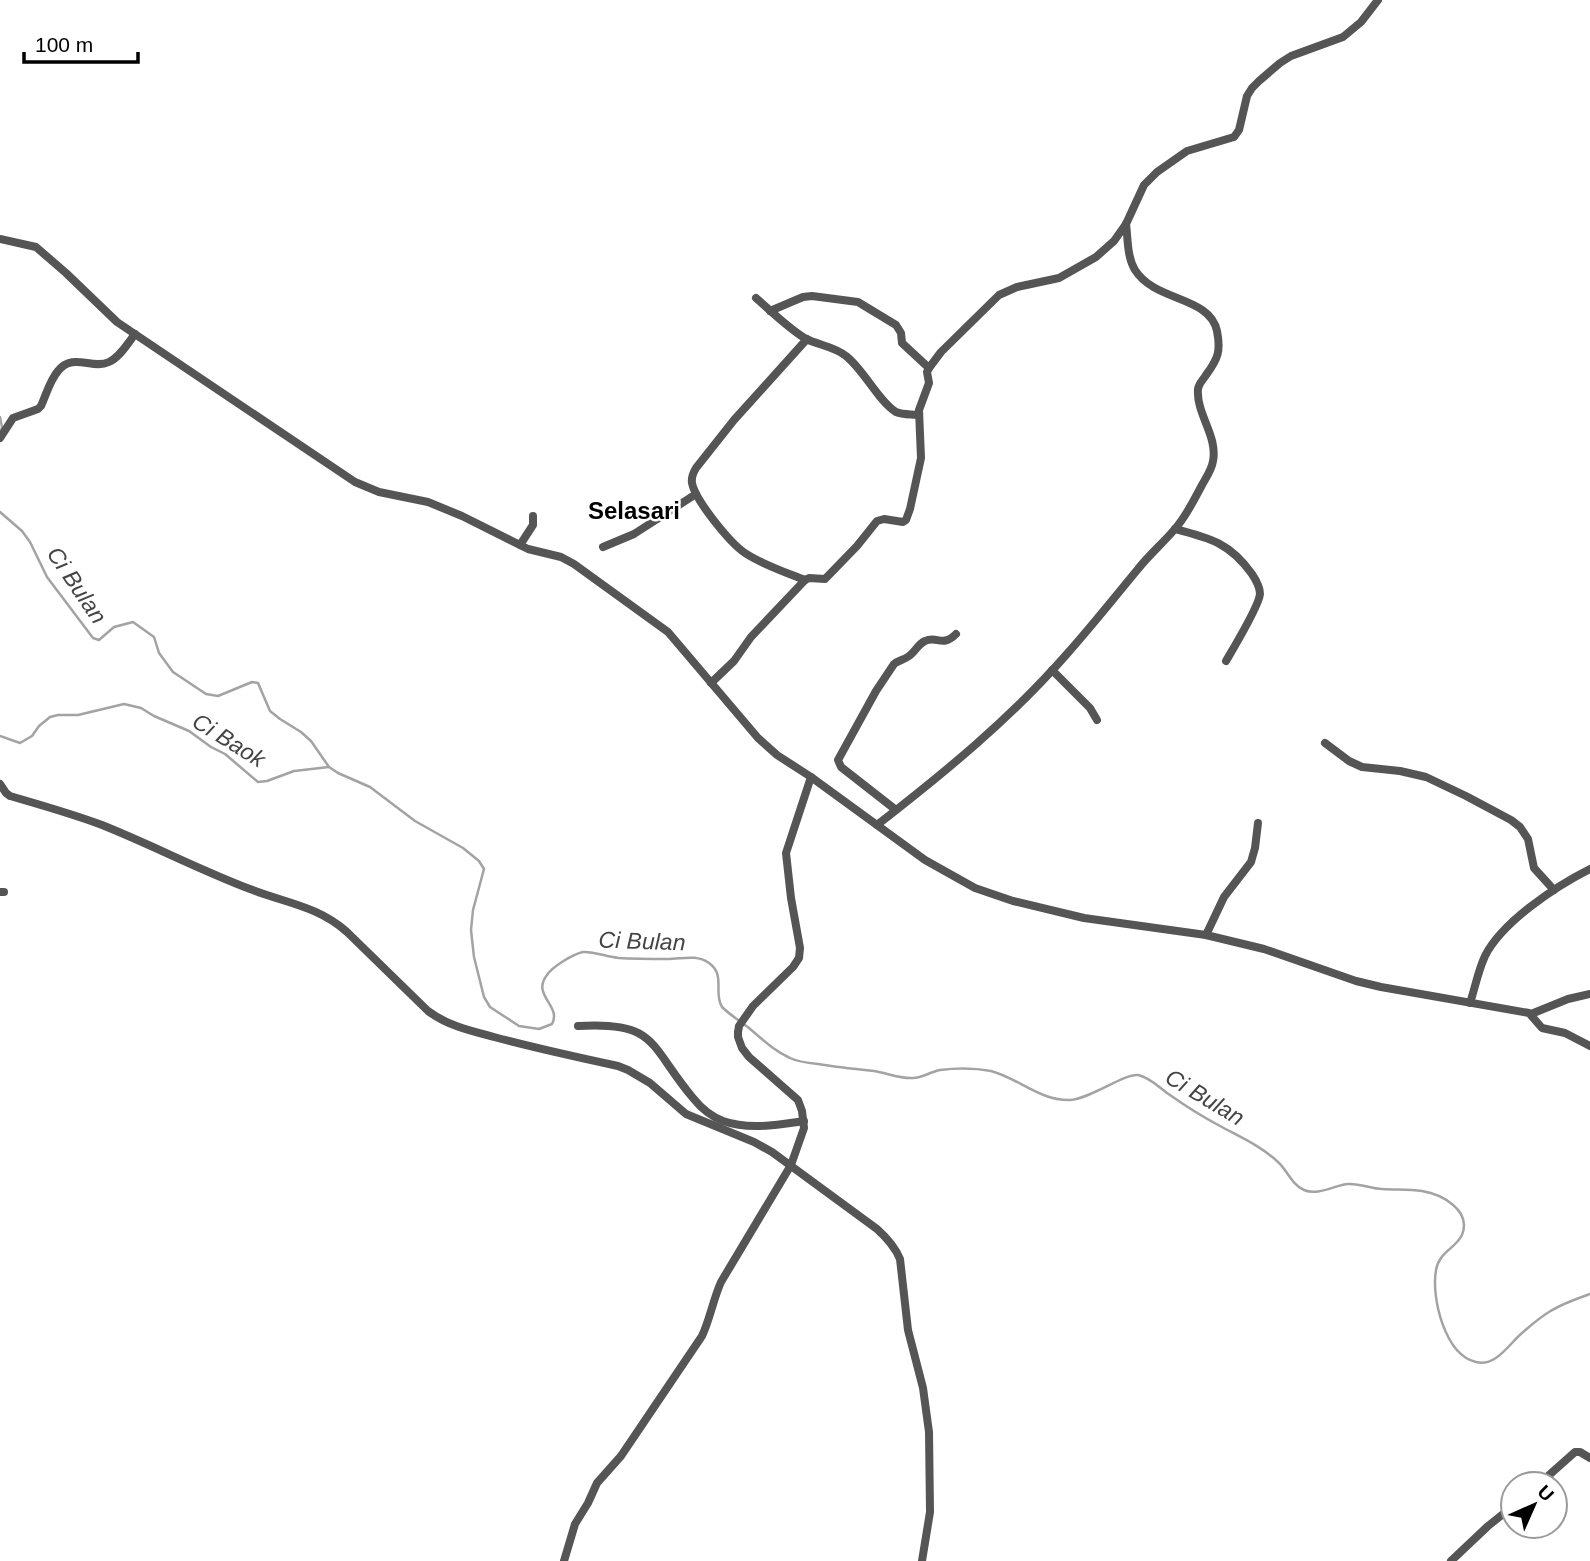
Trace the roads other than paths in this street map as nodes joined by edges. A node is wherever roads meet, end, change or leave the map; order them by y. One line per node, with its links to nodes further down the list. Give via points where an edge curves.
1 (1378, 0): 2 (street, via 1353,30 1291,56 1259,81 1247,96 1237,134 1187,151 1157,172 1144,185)
2 (1126, 224): 8 (street, via 1105,249 1068,274 999,295); 13 (street, via 1135,271 1162,293 1202,308 1215,322 1219,341 1219,356 1198,388 1213,462)
3 (0, 239): 6 (street, via 36,247)
4 (756, 298): 5 (street)
5 (770, 311): 7 (street); 8 (street, via 812,296 858,302 896,325 901,343)
6 (135, 334): 10 (street, via 107,363 75,361 61,368 40,407 13,418); 14 (street, via 355,482 428,502)
7 (807, 339): 9 (street, via 844,354 896,412); 11 (street, via 696,468 692,480)
8 (929, 368): 9 (street)
9 (918, 415): 16 (street, via 921,458 906,520 877,521 825,579)
10 (0, 438)
11 (696, 494): 15 (street, via 634,534); 16 (street, via 724,534 743,551)
12 (533, 516): 14 (street, via 533,525)
13 (1175, 529): 18 (street, via 1219,543 1244,564 1260,589); 19 (street)
14 (520, 545): 20 (street, via 567,560 596,579 668,632)
15 (603, 547)
16 (805, 580): 20 (street)
17 (956, 634): 26 (street, via 946,641 927,639 894,664 838,760)
18 (1226, 661)
19 (1052, 670): 21 (street); 26 (street, via 989,733)
20 (710, 683): 23 (street, via 764,744)
21 (1097, 720)
22 (1325, 743): 30 (street, via 1362,767 1426,777 1511,820 1528,839 1534,868)
23 (811, 777): 28 (street); 37 (street, via 786,853 799,958 752,1006 738,1037 749,1057 798,1100)
24 (0, 784): 25 (street)
25 (3, 795): 38 (street, via 100,824 252,890 310,908 335,921 440,1020 628,1070 686,1114 760,1145)
26 (896, 810): 28 (street)
27 (1258, 824): 31 (street, via 1251,862 1224,897)
28 (877, 825): 31 (street, via 939,870 1013,901 1084,918)
29 (1590, 869): 30 (street)
30 (1554, 890): 33 (street, via 1497,937 1484,959)
31 (1206, 935): 33 (street, via 1264,949 1356,981)
32 (1590, 994): 34 (street)
33 (1470, 1003): 34 (street)
34 (1531, 1014): 36 (street, via 1542,1028)
35 (578, 1026): 37 (street, via 619,1026 643,1035 699,1105 724,1121 752,1127)
36 (1590, 1046)
37 (804, 1121): 38 (street)
38 (791, 1164): 42 (street, via 721,1282 697,1345 621,1456 597,1483 575,1524); 43 (street, via 877,1229 901,1259 907,1322 929,1432 930,1512)
39 (1590, 1458): 40 (street, via 1575,1452)
40 (1555, 1470)
41 (1499, 1517): 44 (street)
42 (564, 1561)
43 (922, 1561)
44 (1451, 1561)

